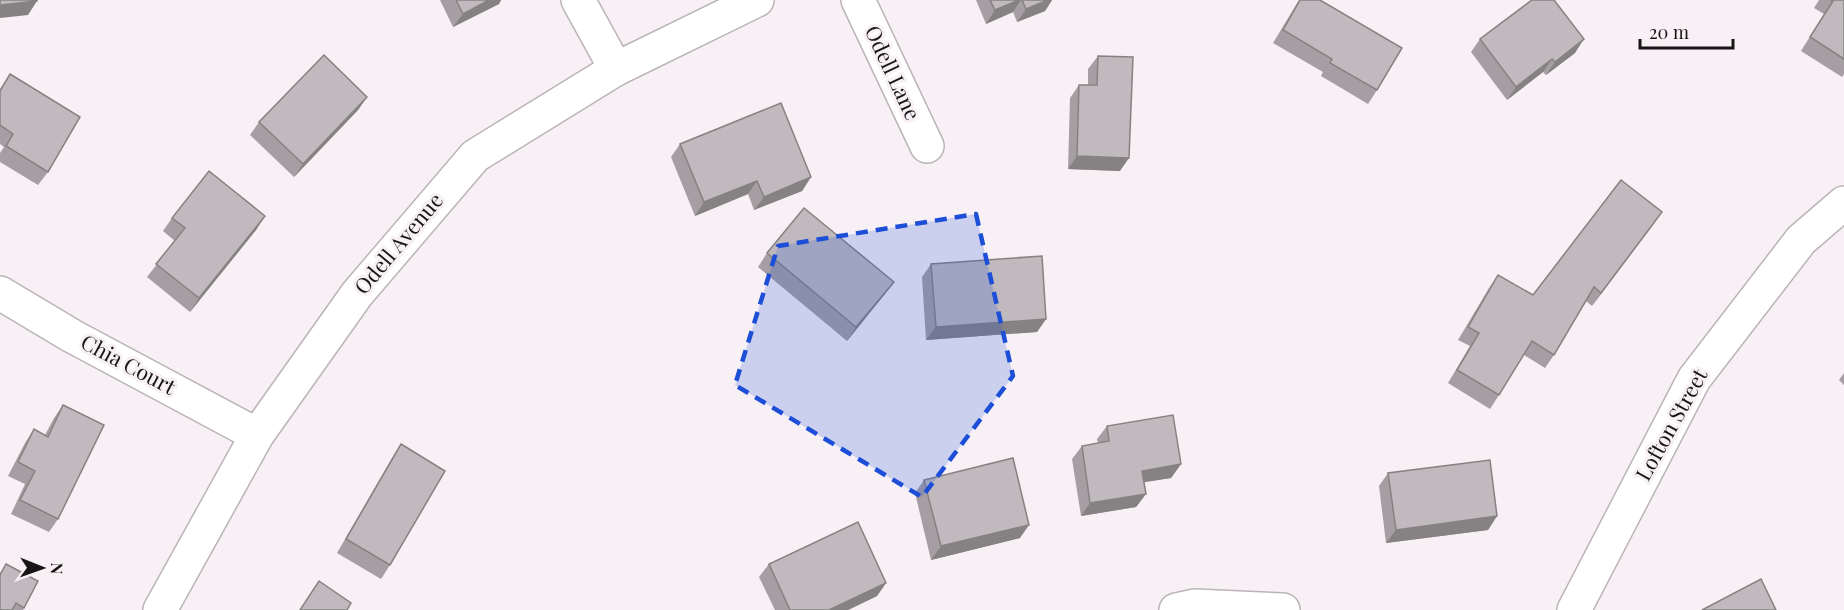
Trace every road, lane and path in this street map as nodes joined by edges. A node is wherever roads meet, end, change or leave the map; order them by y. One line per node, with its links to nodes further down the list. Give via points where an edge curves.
1 (578, 0): 4 (street)
2 (757, 0): 4 (street, Odell Avenue)
3 (858, 0): 5 (street, Odell Lane)
4 (616, 69): 8 (street, Odell Avenue, via 475,156 357,294)
5 (927, 146)
6 (1844, 203): 12 (street, Lofton Street, via 1801,240 1694,379)
7 (0, 293): 8 (street, Chia Court)
8 (257, 435): 9 (street, Odell Avenue)
9 (159, 610)
10 (1176, 610): 11 (street, via 1194,606)
11 (1283, 610)
12 (1574, 610)

